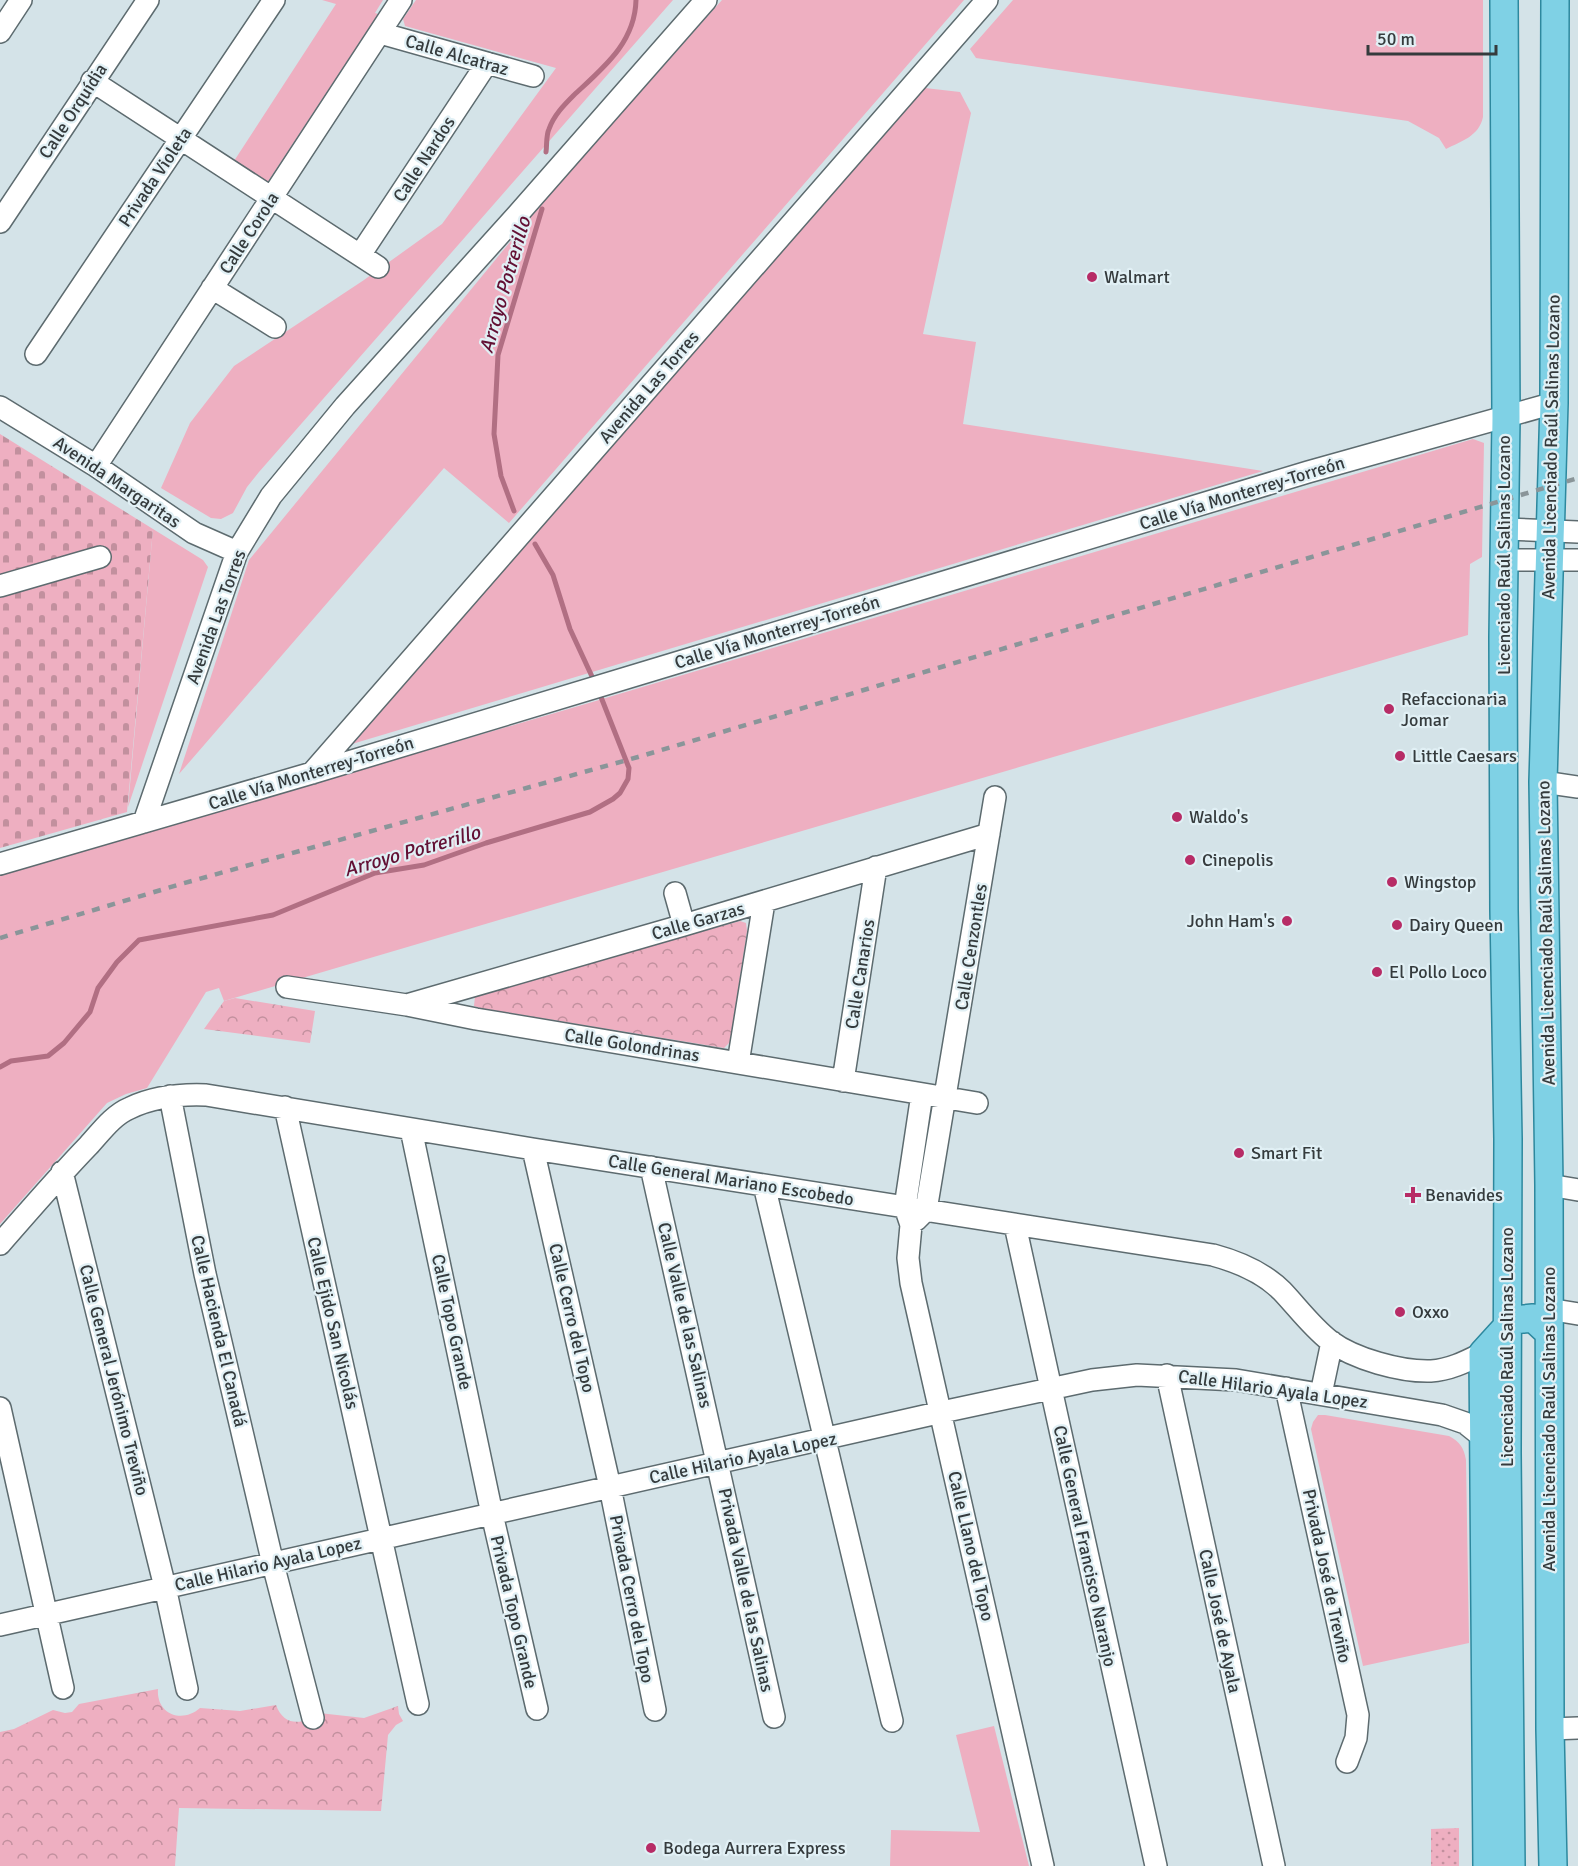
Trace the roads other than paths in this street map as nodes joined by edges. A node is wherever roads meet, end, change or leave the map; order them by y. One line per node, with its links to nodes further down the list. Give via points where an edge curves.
1 (21, 0): 9 (street)
2 (148, 0): 13 (street, Calle Orquídia)
3 (274, 0): 14 (street, Privada Violeta)
4 (401, 0): 10 (street, Calle Corola)
5 (706, 0): 28 (street, Avenida Las Torres, via 345,406 270,496)
6 (987, 0): 34 (street, Avenida Las Torres)
7 (1504, 0): 24 (main road, Licenciado Raúl Salinas Lozano)
8 (1555, 0): 22 (main road, Avenida Licenciado Raúl Salinas Lozano)
9 (0, 32)
10 (380, 33): 11 (street, Calle Alcatraz); 15 (street, Calle Corola)
11 (487, 63): 12 (street, Calle Alcatraz); 17 (street, Calle Nardos)
12 (533, 76)
13 (92, 81): 14 (street); 16 (street, Calle Orquídia)
14 (181, 139): 15 (street); 21 (street, Privada Violeta)
15 (272, 198): 17 (street); 19 (street, Calle Corola)
16 (0, 222)
17 (360, 255): 18 (street)
18 (378, 267)
19 (212, 288): 20 (street); 25 (street, Calle Corola)
20 (275, 327)
21 (36, 354)
22 (1554, 403): 24 (street, Calle Vía Monterrey-Torreón); 27 (main road, Avenida Licenciado Raúl Salinas Lozano)
23 (0, 407): 25 (street, Avenida Margaritas)
24 (1506, 418): 26 (main road, Licenciado Raúl Salinas Lozano); 34 (street, Calle Vía Monterrey-Torreón, via 1308,472)
25 (96, 465): 28 (street, Avenida Margaritas, via 194,533)
26 (1505, 529): 27 (street); 30 (main road, Licenciado Raúl Salinas Lozano)
27 (1565, 530): 31 (main road, Avenida Licenciado Raúl Salinas Lozano)
28 (237, 552): 38 (street, Avenida Las Torres)
29 (100, 557): 33 (street)
30 (1504, 560): 31 (street); 55 (main road, Licenciado Raúl Salinas Lozano)
31 (1550, 560): 32 (street); 35 (main road, Avenida Licenciado Raúl Salinas Lozano)
32 (1578, 560)
33 (0, 586)
34 (312, 773): 38 (street, Calle Vía Monterrey-Torreón)
35 (1544, 782): 36 (street); 60 (main road, Avenida Licenciado Raúl Salinas Lozano)
36 (1578, 787)
37 (995, 797): 39 (street, Calle Cenzontles)
38 (144, 822): 40 (street, Calle Vía Monterrey-Torreón)
39 (989, 834): 41 (street, Calle Garzas); 51 (street, Calle Cenzontles)
40 (0, 864)
41 (876, 867): 43 (street, Calle Garzas); 48 (street, Calle Canarios)
42 (675, 893): 44 (street)
43 (764, 902): 44 (street, Calle Garzas); 47 (street)
44 (684, 925): 46 (street, Calle Garzas)
45 (287, 987): 46 (street, Calle Golondrinas)
46 (407, 1005): 47 (street, Calle Golondrinas)
47 (738, 1063): 48 (street, Calle Golondrinas)
48 (843, 1081): 49 (street, Calle Golondrinas)
49 (922, 1094): 51 (street, Calle Golondrinas); 63 (street, Calle Llano del Topo)
50 (170, 1096): 53 (street, Calle General Mariano Escobedo, via 206,1095); 58 (street, Calle General Mariano Escobedo, via 127,1109); 83 (street, Calle Hacienda El Canadá, via 205,1274)
51 (946, 1098): 52 (street, Calle Golondrinas); 62 (street, Calle Cenzontles)
52 (977, 1103)
53 (285, 1107): 54 (street, Calle General Mariano Escobedo); 82 (street, Calle Ejido San Nicolás)
54 (411, 1129): 56 (street, Calle General Mariano Escobedo); 81 (street, Calle Topo Grande)
55 (1508, 1139): 67 (main road, via 1519,1150 1524,1166 1527,1294); 68 (main road, Licenciado Raúl Salinas Lozano)
56 (533, 1149): 57 (street, Calle General Mariano Escobedo); 80 (street, Calle Cerro del Topo)
57 (651, 1167): 59 (street, Calle General Mariano Escobedo); 79 (street, Calle Valle de las Salinas)
58 (62, 1172): 65 (street, Calle General Mariano Escobedo); 84 (street, Calle General Jerónimo Treviño)
59 (764, 1185): 63 (street, Calle General Mariano Escobedo); 78 (street)
60 (1549, 1185): 61 (street); 67 (main road, Avenida Licenciado Raúl Salinas Lozano)
61 (1578, 1190)
62 (926, 1210): 63 (street, Calle General Mariano Escobedo); 64 (street, Calle General Mariano Escobedo)
63 (908, 1216): 76 (street, Calle Llano del Topo, via 911,1283)
64 (1015, 1225): 69 (street, Calle General Mariano Escobedo, via 1235,1261 1269,1280); 72 (street, Calle General Francisco Naranjo)
65 (0, 1244)
66 (1578, 1314): 67 (street)
67 (1548, 1320): 68 (main road, via 1520,1318); 96 (main road, Avenida Licenciado Raúl Salinas Lozano)
68 (1507, 1325): 70 (main road); 102 (main road, Licenciado Raúl Salinas Lozano)
69 (1332, 1342): 70 (street, Calle General Mariano Escobedo, via 1391,1366 1432,1371 1450,1368); 74 (street)
70 (1483, 1353): 77 (main road)
71 (1167, 1375): 72 (street, Calle Hilario Ayala Lopez, via 1122,1376); 73 (street, Calle Hilario Ayala Lopez, via 1236,1380); 100 (street, Calle José de Ayala)
72 (1051, 1389): 76 (street, Calle Hilario Ayala Lopez); 99 (street, Calle General Francisco Naranjo)
73 (1286, 1389): 74 (street, Calle Hilario Ayala Lopez); 97 (street, Privada José de Treviño, via 1358,1715 1356,1738)
74 (1321, 1394): 77 (street, Calle Hilario Ayala Lopez, via 1453,1417)
75 (0, 1408): 85 (street)
76 (942, 1412): 78 (street, Calle Hilario Ayala Lopez); 98 (street, Calle Llano del Topo)
77 (1485, 1438): 101 (main road)
78 (825, 1440): 79 (street, Calle Hilario Ayala Lopez); 94 (street)
79 (718, 1464): 80 (street, Calle Hilario Ayala Lopez); 92 (street, Privada Valle de las Salinas)
80 (610, 1487): 81 (street, Calle Hilario Ayala Lopez); 91 (street, Privada Cerro del Topo)
81 (492, 1514): 82 (street, Calle Hilario Ayala Lopez); 90 (street, Privada Topo Grande)
82 (381, 1538): 83 (street, Calle Hilario Ayala Lopez); 89 (street, Calle Ejido San Nicolás)
83 (273, 1564): 84 (street, Calle Hilario Ayala Lopez); 93 (street, Calle Hacienda El Canadá)
84 (165, 1587): 85 (street, Calle Hilario Ayala Lopez); 88 (street, Calle General Jerónimo Treviño)
85 (47, 1614): 86 (street, Calle Hilario Ayala Lopez); 87 (street)
86 (0, 1625)
87 (63, 1688)
88 (187, 1689)
89 (418, 1704)
90 (537, 1709)
91 (654, 1710)
92 (774, 1717)
93 (313, 1718)
94 (892, 1721)
95 (1578, 1728): 96 (street)
96 (1550, 1729): 103 (main road, Avenida Licenciado Raúl Salinas Lozano)
97 (1347, 1762)
98 (1043, 1866)
99 (1156, 1866)
100 (1274, 1866)
101 (1487, 1866)
102 (1511, 1866)
103 (1553, 1866)

